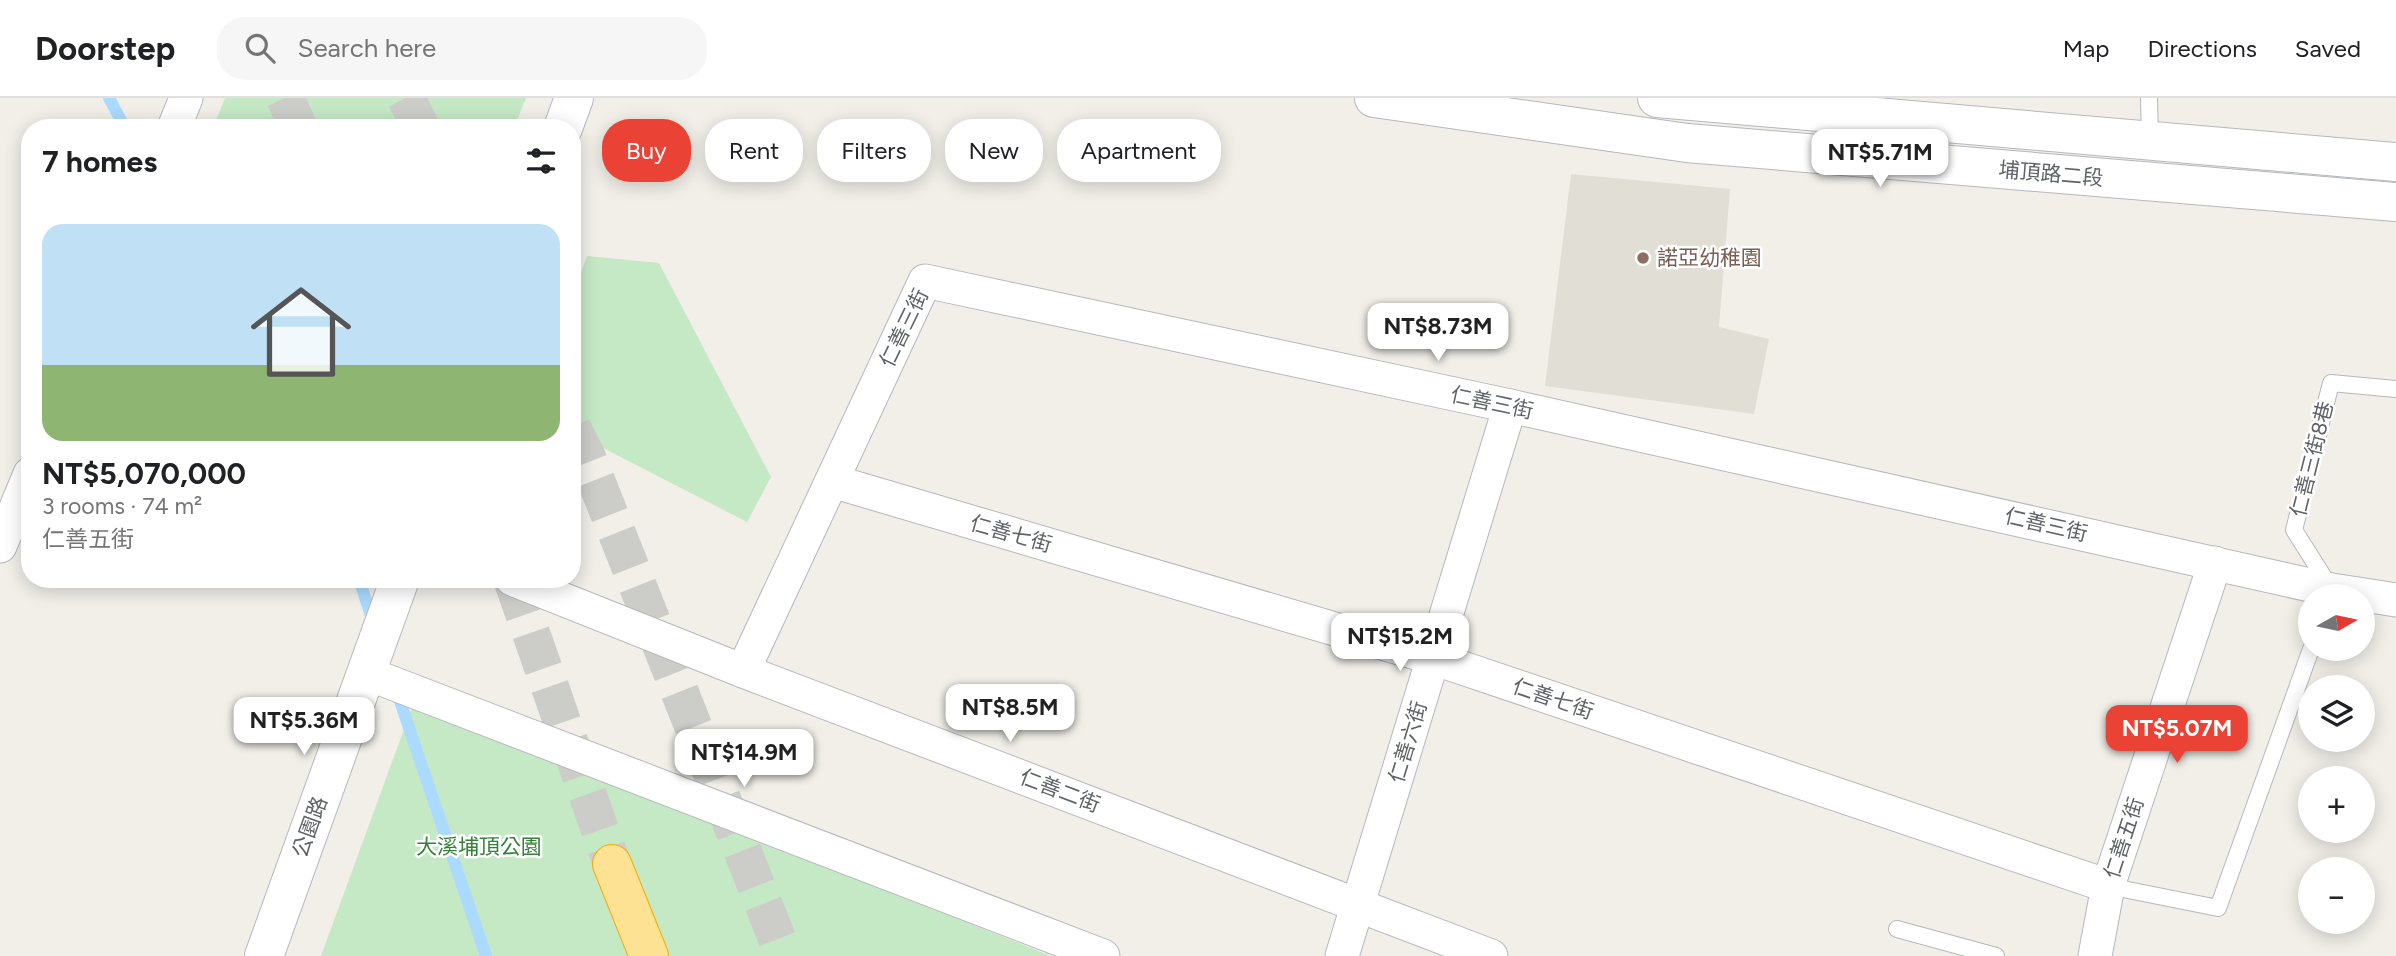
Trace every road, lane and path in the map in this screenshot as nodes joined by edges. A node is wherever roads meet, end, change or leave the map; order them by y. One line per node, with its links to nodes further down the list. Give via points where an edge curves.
1 (186, 98): 6 (street)
2 (574, 98): 7 (street)
3 (1374, 98): 10 (street, 埔頂路二段, via 1687,142)
4 (1657, 98): 8 (street, 埔頂路二段)
5 (2149, 98): 8 (lane)
6 (177, 119)
7 (566, 119)
8 (2150, 140): 9 (street, 埔頂路二段)
9 (2396, 162)
10 (2396, 202)
11 (2396, 389): 17 (lane, 仁善三街8巷, via 2331,383 2294,530)
12 (1510, 406): 13 (street, 仁善三街, via 925,281); 16 (street, 仁善三街); 23 (street, 仁善六街)
13 (832, 481): 23 (street, 仁善七街); 25 (street, 仁善三街)
14 (21, 496): 15 (street)
15 (0, 546)
16 (2215, 563): 18 (street, 仁善三街); 28 (street, 仁善五街)
17 (2325, 584)
18 (2298, 585)
19 (397, 588): 26 (street, 公園路)
20 (535, 588): 25 (street, 仁善二街)
21 (2375, 598): 22 (street, 仁善三街)
22 (2396, 600)
23 (1433, 658): 28 (street, 仁善七街); 29 (street, 仁善六街)
24 (2306, 662): 28 (lane, via 2218,908)
25 (743, 671): 29 (street, 仁善二街)
26 (366, 673): 31 (street, 公園路); 33 (street)
27 (612, 864): 32 (highway)
28 (2108, 886): 37 (street, 仁善五街)
29 (1358, 905): 34 (street, 仁善六街); 35 (street, 仁善二街)
30 (1897, 929): 36 (lane)
31 (264, 956)
32 (649, 956)
33 (1103, 956)
34 (1342, 956)
35 (1491, 956)
36 (1996, 956)
37 (2095, 956)

